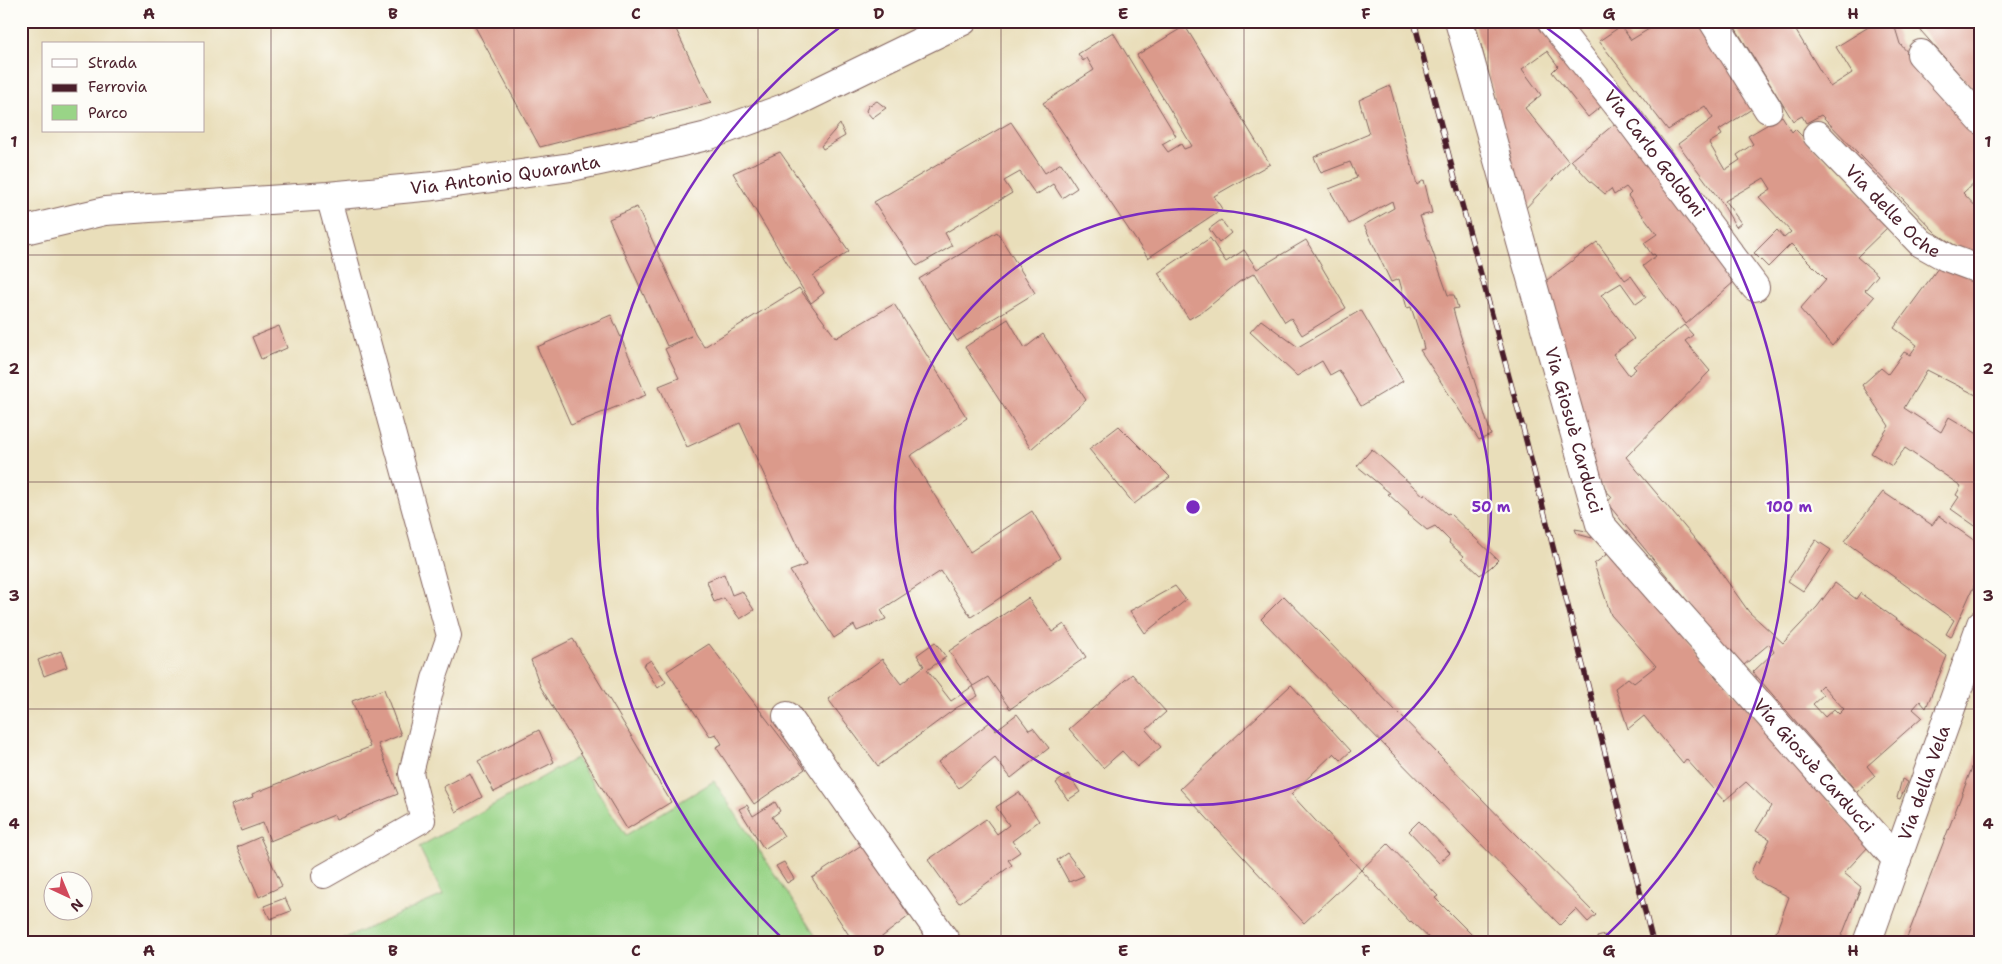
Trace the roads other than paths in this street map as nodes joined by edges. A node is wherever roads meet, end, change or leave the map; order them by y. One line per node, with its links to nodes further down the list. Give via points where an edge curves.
1 (963, 21): 9 (street, Via Antonio Quaranta, via 784,108 707,136 571,167 434,186)
2 (1459, 21): 15 (street, Via Giosuè Carducci, via 1600,524)
3 (1551, 21): 12 (street, Via Carlo Goldoni)
4 (1714, 21): 6 (street)
5 (1921, 54): 7 (street)
6 (1768, 109)
7 (1981, 120)
8 (1817, 135): 11 (street, Via delle Oche, via 1920,243)
9 (328, 196): 10 (street, Via Antonio Quaranta, via 105,211); 16 (lane, via 449,636 434,679 411,773 423,820)
10 (21, 231)
11 (1981, 270)
12 (1755, 288)
13 (1981, 624): 15 (street, Via della Vela)
14 (787, 716): 17 (street)
15 (1896, 860): 18 (street, Via della Vela)
16 (324, 876)
17 (947, 943)
18 (1867, 943)

